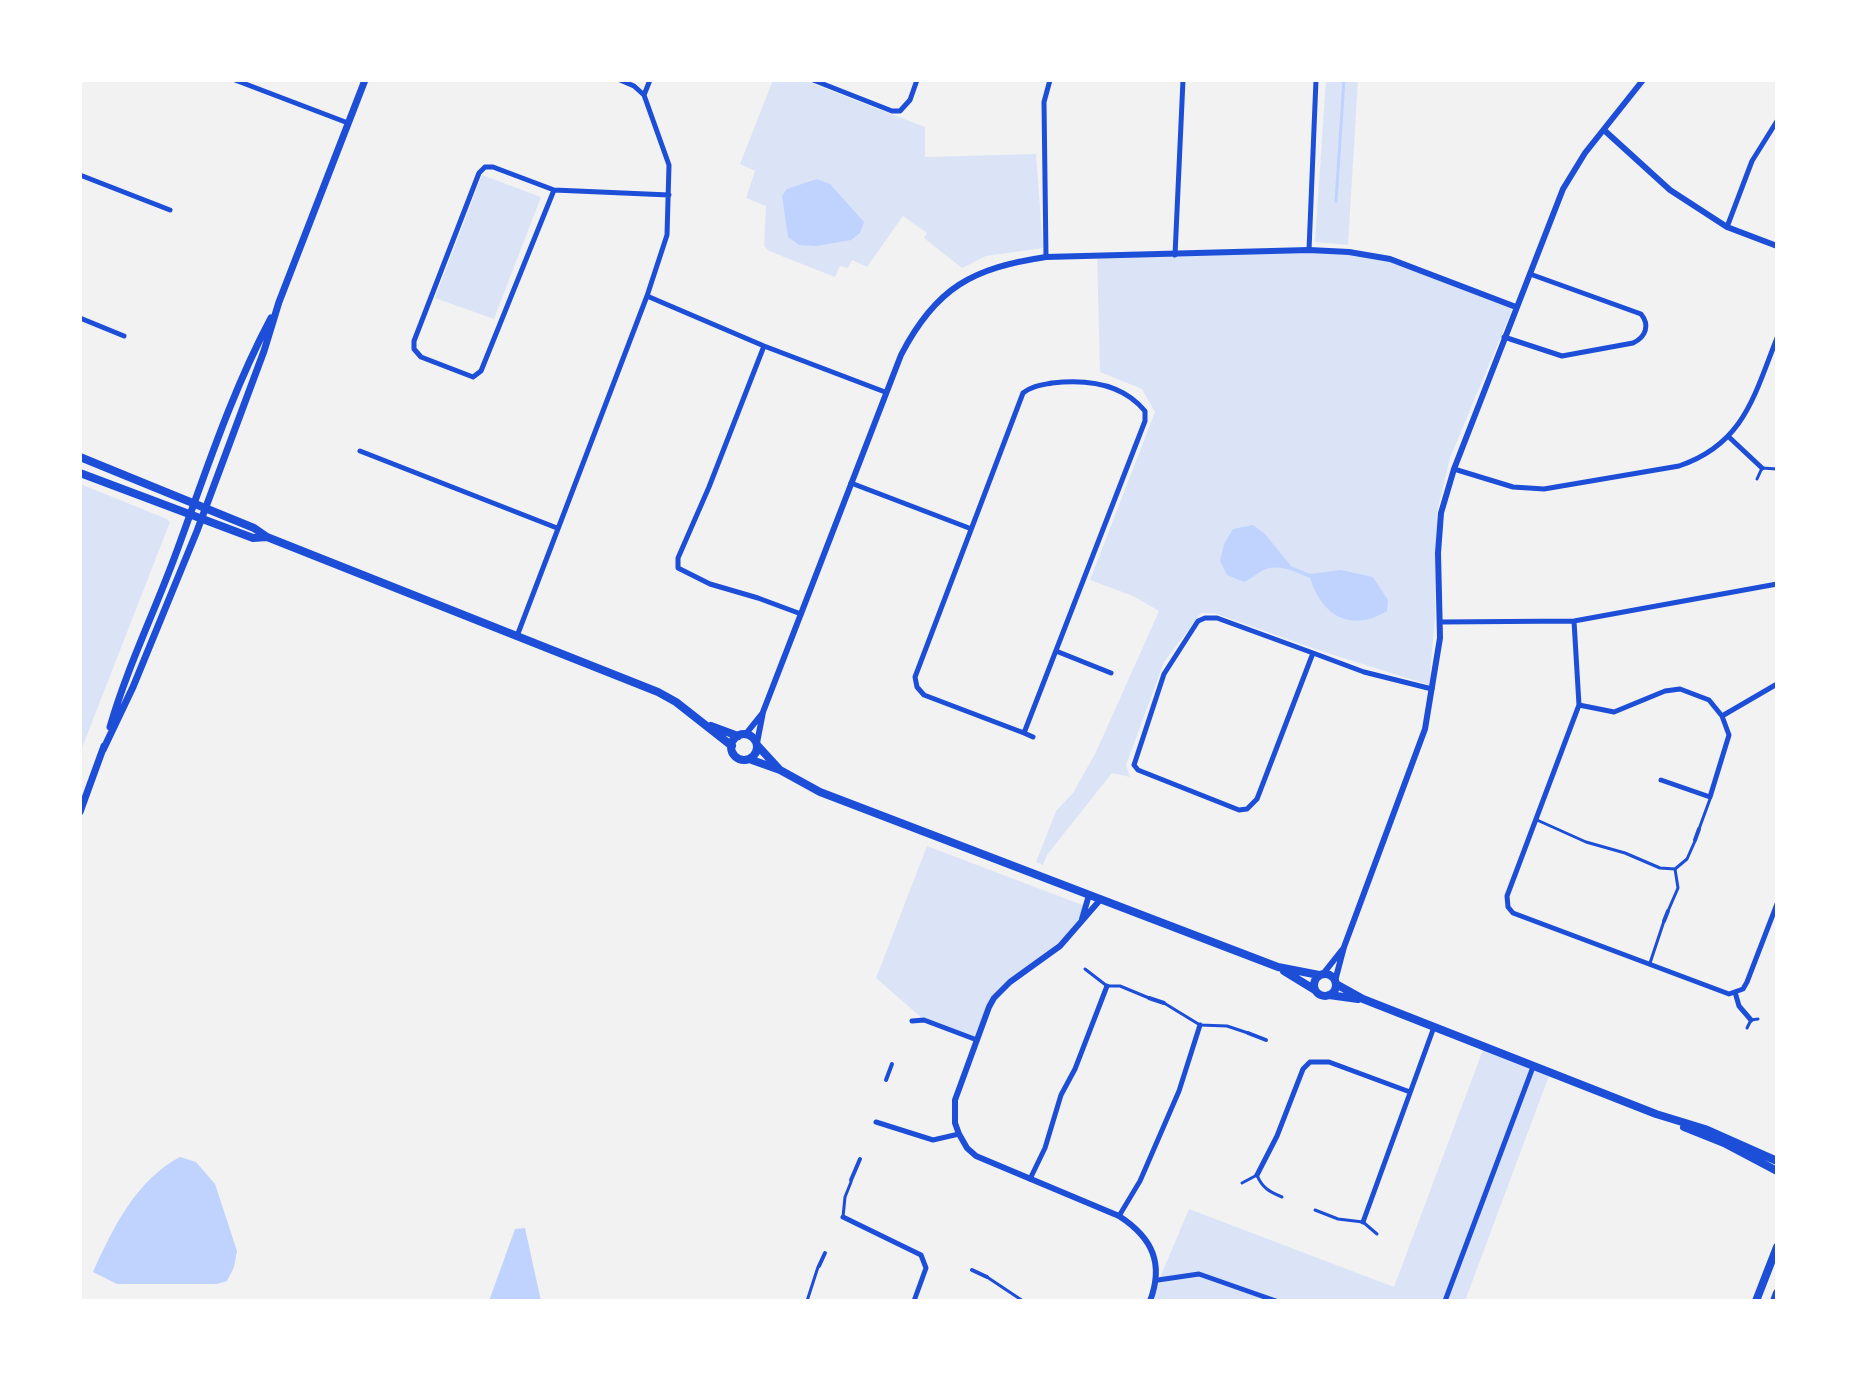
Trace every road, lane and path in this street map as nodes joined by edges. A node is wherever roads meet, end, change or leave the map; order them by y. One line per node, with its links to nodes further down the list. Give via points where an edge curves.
1 (235, 80): 13 (street)
2 (365, 80): 13 (main road)
3 (620, 80): 11 (street)
4 (650, 80): 11 (street)
5 (813, 80): 6 (street, via 892,111 900,111 910,100)
6 (917, 80)
7 (1050, 80): 23 (street, via 1044,102)
8 (1183, 80): 22 (street)
9 (1316, 80): 21 (street)
10 (1643, 80): 14 (street)
11 (644, 95): 17 (street, via 669,165)
12 (1777, 121): 19 (street, via 1752,161)
13 (349, 124): 26 (main road)
14 (1604, 130): 19 (street, via 1670,190); 24 (street, via 1568,179)
15 (80, 175): 18 (street)
16 (554, 190): 16 (street, via 481,371 473,377 421,357 414,341 479,173 493,167); 17 (street)
17 (669, 195): 25 (street, via 667,235)
18 (170, 210)
19 (1727, 227): 20 (street)
20 (1777, 246)
21 (1309, 250): 22 (street); 27 (street, via 1390,259)
22 (1175, 256): 23 (street)
23 (1046, 257): 34 (street, via 992,268 953,288 913,332)
24 (1530, 273): 27 (street); 30 (street, via 1641,314 1646,325 1643,337 1562,356)
25 (647, 296): 32 (street); 48 (street)
26 (279, 302): 44 (main road, via 229,406); 45 (main road)
27 (1516, 307): 30 (street)
28 (80, 318): 29 (street)
29 (124, 336)
30 (1504, 337): 39 (street)
31 (1777, 338): 33 (street)
32 (764, 346): 34 (street); 52 (street, via 678,568)
33 (1775, 348): 35 (street)
34 (885, 392): 43 (street)
35 (1730, 438): 38 (street); 39 (street, via 1710,454 1679,466 1544,489 1513,487)
36 (360, 451): 48 (street)
37 (80, 457): 44 (main road)
38 (1762, 468): 40 (lane); 42 (lane)
39 (1454, 469): 54 (street, via 1441,513)
40 (1777, 469)
41 (80, 473): 46 (main road)
42 (1757, 479)
43 (851, 483): 49 (street); 52 (street)
44 (193, 502): 45 (main road); 46 (main road)
45 (205, 507): 47 (main road); 50 (main road)
46 (190, 515): 47 (main road); 70 (main road)
47 (201, 519): 50 (main road, via 253,538); 70 (main road)
48 (557, 528): 55 (street)
49 (969, 528): 56 (street, via 1027,389 1092,382 1129,395 1145,411); 65 (street, via 919,662 917,687 924,695)
50 (267, 537): 55 (main road)
51 (1777, 584): 53 (street)
52 (801, 614): 62 (street)
53 (1574, 621): 54 (street); 61 (street)
54 (1441, 622): 60 (street)
55 (517, 636): 64 (main road, via 658,692)
56 (1056, 651): 58 (street); 65 (street)
57 (1313, 653): 57 (street, via 1253,806 1239,810 1134,765 1164,674 1198,621 1217,618); 60 (street)
58 (1111, 673)
59 (1777, 684): 63 (street)
60 (1433, 689): 86 (street, via 1421,742)
61 (1579, 705): 63 (street, via 1614,712 1680,689 1709,700); 76 (street)
62 (763, 712): 66 (street); 68 (street)
63 (1722, 716): 74 (street, via 1728,746)
64 (703, 723): 66 (main road); 69 (main road)
65 (1024, 733): 67 (street)
66 (742, 736): 68 (main road); 69 (main road)
67 (1033, 737)
68 (757, 744): 71 (main road); 72 (main road)
69 (732, 746): 71 (main road, via 737,757)
70 (103, 750): 75 (main road)
71 (749, 759): 72 (main road)
72 (780, 770): 80 (main road, via 820,792)
73 (1661, 780): 74 (street)
74 (1710, 797): 77 (lane)
75 (80, 812)
76 (1537, 820): 79 (lane, via 1586,842); 87 (street, via 1507,896 1508,907)
77 (1699, 829): 78 (street)
78 (1695, 840): 79 (lane, via 1687,859)
79 (1675, 869): 83 (lane, via 1678,888)
80 (1089, 895): 81 (main road); 84 (street)
81 (1100, 900): 84 (street); 88 (main road)
82 (1777, 904): 94 (street, via 1747,982)
83 (1668, 911): 85 (street)
84 (1082, 919): 105 (street, via 1060,946 1002,989)
85 (1664, 921): 87 (lane)
86 (1344, 947): 90 (street); 91 (street)
87 (1650, 963): 94 (street, via 1722,992)
88 (1278, 967): 90 (main road); 93 (main road)
89 (1085, 969): 92 (lane)
90 (1321, 974): 91 (main road); 93 (main road, via 1314,981)
91 (1336, 983): 95 (main road); 97 (main road)
92 (1107, 986): 96 (lane); 118 (street)
93 (1315, 990): 95 (main road)
94 (1735, 992): 99 (street, via 1739,1006)
95 (1329, 995): 97 (main road)
96 (1149, 998): 98 (street)
97 (1363, 999): 102 (main road)
98 (1164, 1003): 101 (lane)
99 (1754, 1019): 103 (lane)
100 (912, 1021): 105 (street, via 924,1020)
101 (1200, 1025): 104 (lane); 123 (street, via 1179,1091)
102 (1434, 1027): 108 (main road); 110 (street)
103 (1747, 1028)
104 (1248, 1033): 106 (street)
105 (977, 1040): 113 (street, via 955,1100)
106 (1266, 1040)
107 (892, 1064): 109 (street)
108 (1533, 1067): 111 (main road); 139 (street)
109 (886, 1080)
110 (1410, 1092): 117 (street, via 1329,1062 1310,1062); 125 (street)
111 (1656, 1114): 115 (main road); 116 (main road)
112 (876, 1122): 113 (street, via 933,1140)
113 (959, 1134): 118 (street, via 976,1156)
114 (860, 1159): 119 (street)
115 (1777, 1161)
116 (1777, 1171)
117 (1257, 1175): 120 (lane); 121 (lane, via 1260,1184)
118 (1030, 1179): 123 (street)
119 (851, 1180): 124 (lane)
120 (1242, 1183)
121 (1282, 1197)
122 (1315, 1210): 125 (lane)
123 (1119, 1216): 132 (street, via 1144,1238)
124 (843, 1217): 135 (street, via 917,1250 926,1268)
125 (1363, 1222): 126 (lane)
126 (1377, 1234)
127 (1777, 1247): 140 (main road)
128 (825, 1253): 129 (street)
129 (819, 1266): 134 (lane)
130 (972, 1270): 131 (street)
131 (987, 1277): 136 (lane)
132 (1158, 1280): 137 (street); 138 (street, via 1199,1274)
133 (1777, 1293): 141 (main road)
134 (807, 1301)
135 (914, 1301)
136 (1023, 1301)
137 (1150, 1301)
138 (1276, 1301)
139 (1445, 1301)
140 (1756, 1301)
141 (1774, 1301)

